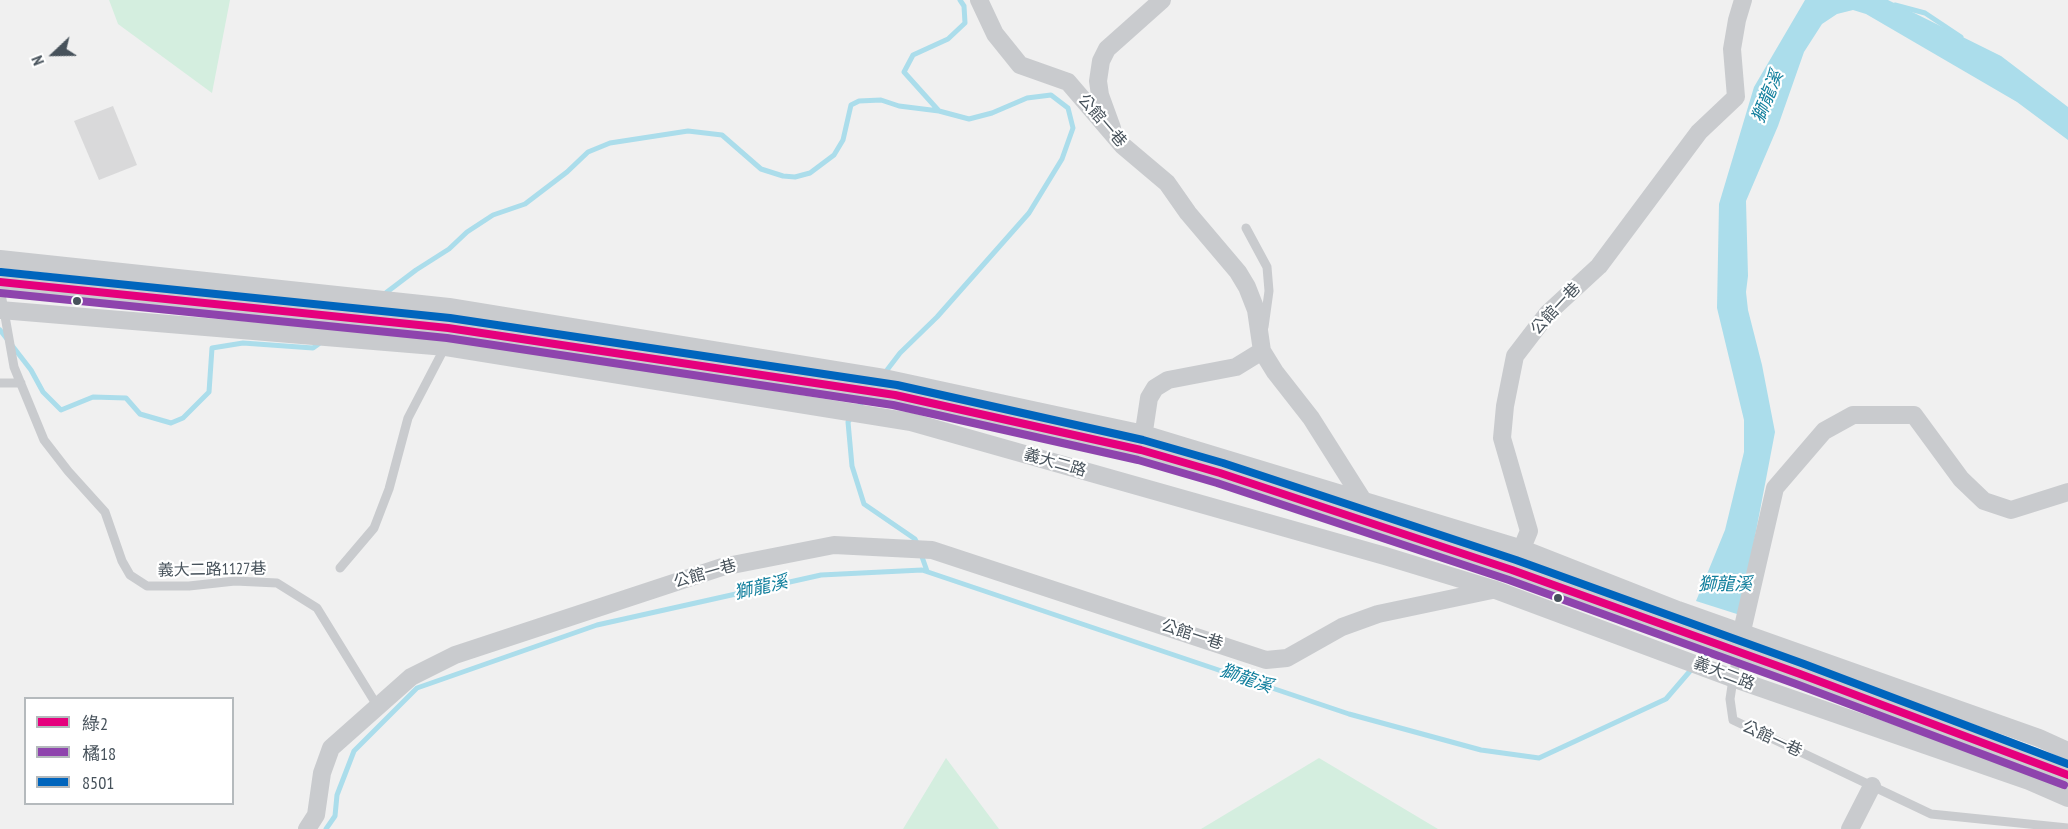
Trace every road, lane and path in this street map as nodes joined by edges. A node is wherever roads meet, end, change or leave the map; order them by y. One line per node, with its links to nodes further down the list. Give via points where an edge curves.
1 (979, 0): 4 (street, 公館一巷, via 995,34 1020,65 1068,82)
2 (1162, 0): 4 (street, via 1107,49 1101,61 1100,95)
3 (1743, 0): 18 (street, 公館一巷, via 1732,49 1736,97 1699,132 1599,266 1548,313 1515,356 1502,438 1529,531)
4 (1122, 145): 11 (street, 公館一巷, via 1167,183 1238,272 1256,310)
5 (1246, 228): 11 (lane, via 1267,267 1269,291)
6 (0, 259): 10 (street, 義大二路)
7 (0, 282): 10 (street, 義大二路)
8 (0, 288): 9 (lane, 義大二路1127巷)
9 (2, 310): 10 (street, 義大二路); 13 (lane, 義大二路1127巷)
10 (447, 327): 14 (street, 義大二路, via 895,395); 19 (lane, via 408,418 374,528); 20 (street, 義大二路, via 911,422)
11 (1262, 351): 14 (street, via 1236,367 1168,380 1155,388 1149,398); 16 (street, 公館一巷)
12 (0, 383): 13 (lane)
13 (21, 383): 24 (lane, 義大二路1127巷, via 45,440 105,512 130,575 147,586 277,583 317,608)
14 (1142, 442): 16 (street, 義大二路); 17 (street, 義大二路)
15 (2068, 492): 22 (street, 公館一巷, via 2011,510 1984,501 1961,479 1914,415 1853,415 1824,431 1775,488)
16 (1364, 501): 17 (street, 公館一巷); 18 (street, 義大二路)
17 (1380, 527): 18 (street, 義大二路)
18 (1518, 560): 20 (street); 21 (street, 義大二路)
19 (340, 568)
20 (1493, 589): 21 (street, 義大二路); 24 (street, 公館一巷, via 1378,614 1342,627 1287,658 1266,660 932,550 834,545 722,567 455,655 411,677)
21 (1672, 630): 22 (street, 義大二路); 23 (street, 義大二路)
22 (1740, 643): 23 (lane, 公館一巷); 25 (street, 義大二路, via 2039,738); 26 (street, 義大二路, via 1900,711)
23 (1732, 678): 27 (lane, 公館一巷, via 1733,720); 28 (street, 義大二路)
24 (378, 707): 30 (street, 公館一巷, via 332,748 322,773 316,815)
25 (2068, 751)
26 (2068, 775)
27 (1872, 786): 29 (lane, 公館一巷, via 1931,814); 31 (street)
28 (2068, 798)
29 (2068, 828)
30 (307, 829)
31 (1850, 829)

